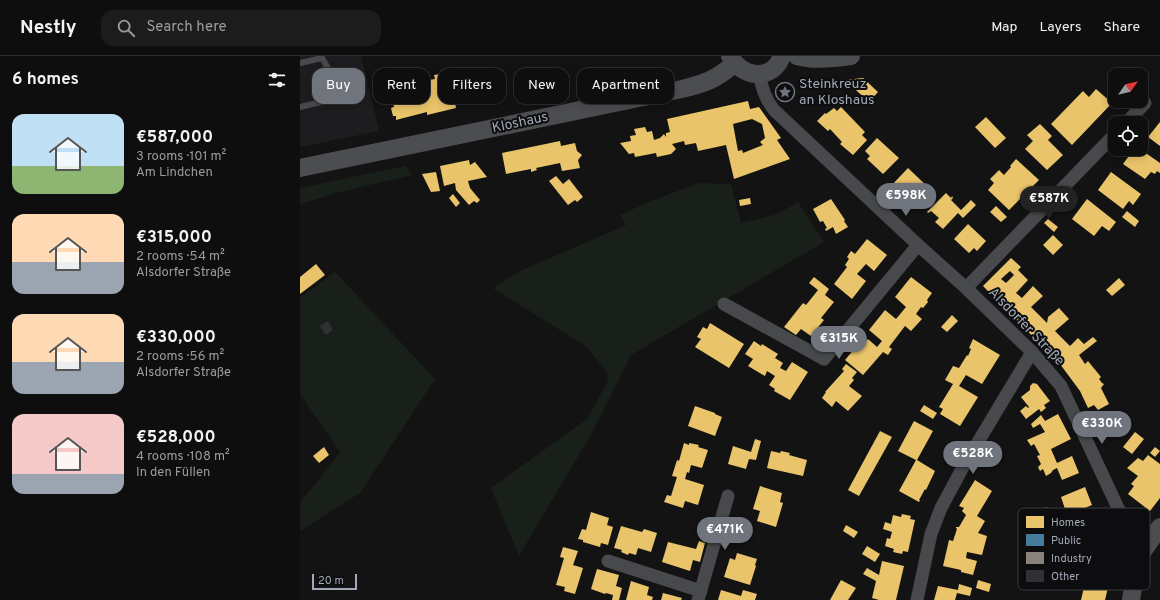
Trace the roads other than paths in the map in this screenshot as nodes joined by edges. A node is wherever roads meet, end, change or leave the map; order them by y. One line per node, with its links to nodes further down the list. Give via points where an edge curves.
1 (782, 56): 6 (main road, via 774,67)
2 (798, 56): 3 (main road)
3 (851, 56)
4 (732, 60): 6 (main road, via 741,70); 11 (main road, Kloshaus, via 719,77 703,84)
5 (300, 63): 7 (lane, via 322,58 334,78 330,100)
6 (759, 74): 12 (street, Alsdorfer Straße, via 764,93 774,110)
7 (300, 107)
8 (1140, 108): 9 (street)
9 (1133, 116)
10 (1108, 141): 13 (street)
11 (300, 168)
12 (918, 245): 13 (street, Alsdorfer Straße); 14 (street, via 824,358)
13 (966, 288): 15 (street, Alsdorfer Straße)
14 (724, 304)
15 (1032, 352): 17 (street, Alsdorfer Straße, via 1061,386); 23 (street, via 941,508 931,534)
16 (728, 496): 22 (street)
17 (1118, 508)
18 (1160, 528): 19 (main road)
19 (1150, 542)
20 (608, 561): 22 (street)
21 (1133, 590): 24 (main road)
22 (700, 595)
23 (917, 600)
24 (1131, 600)

